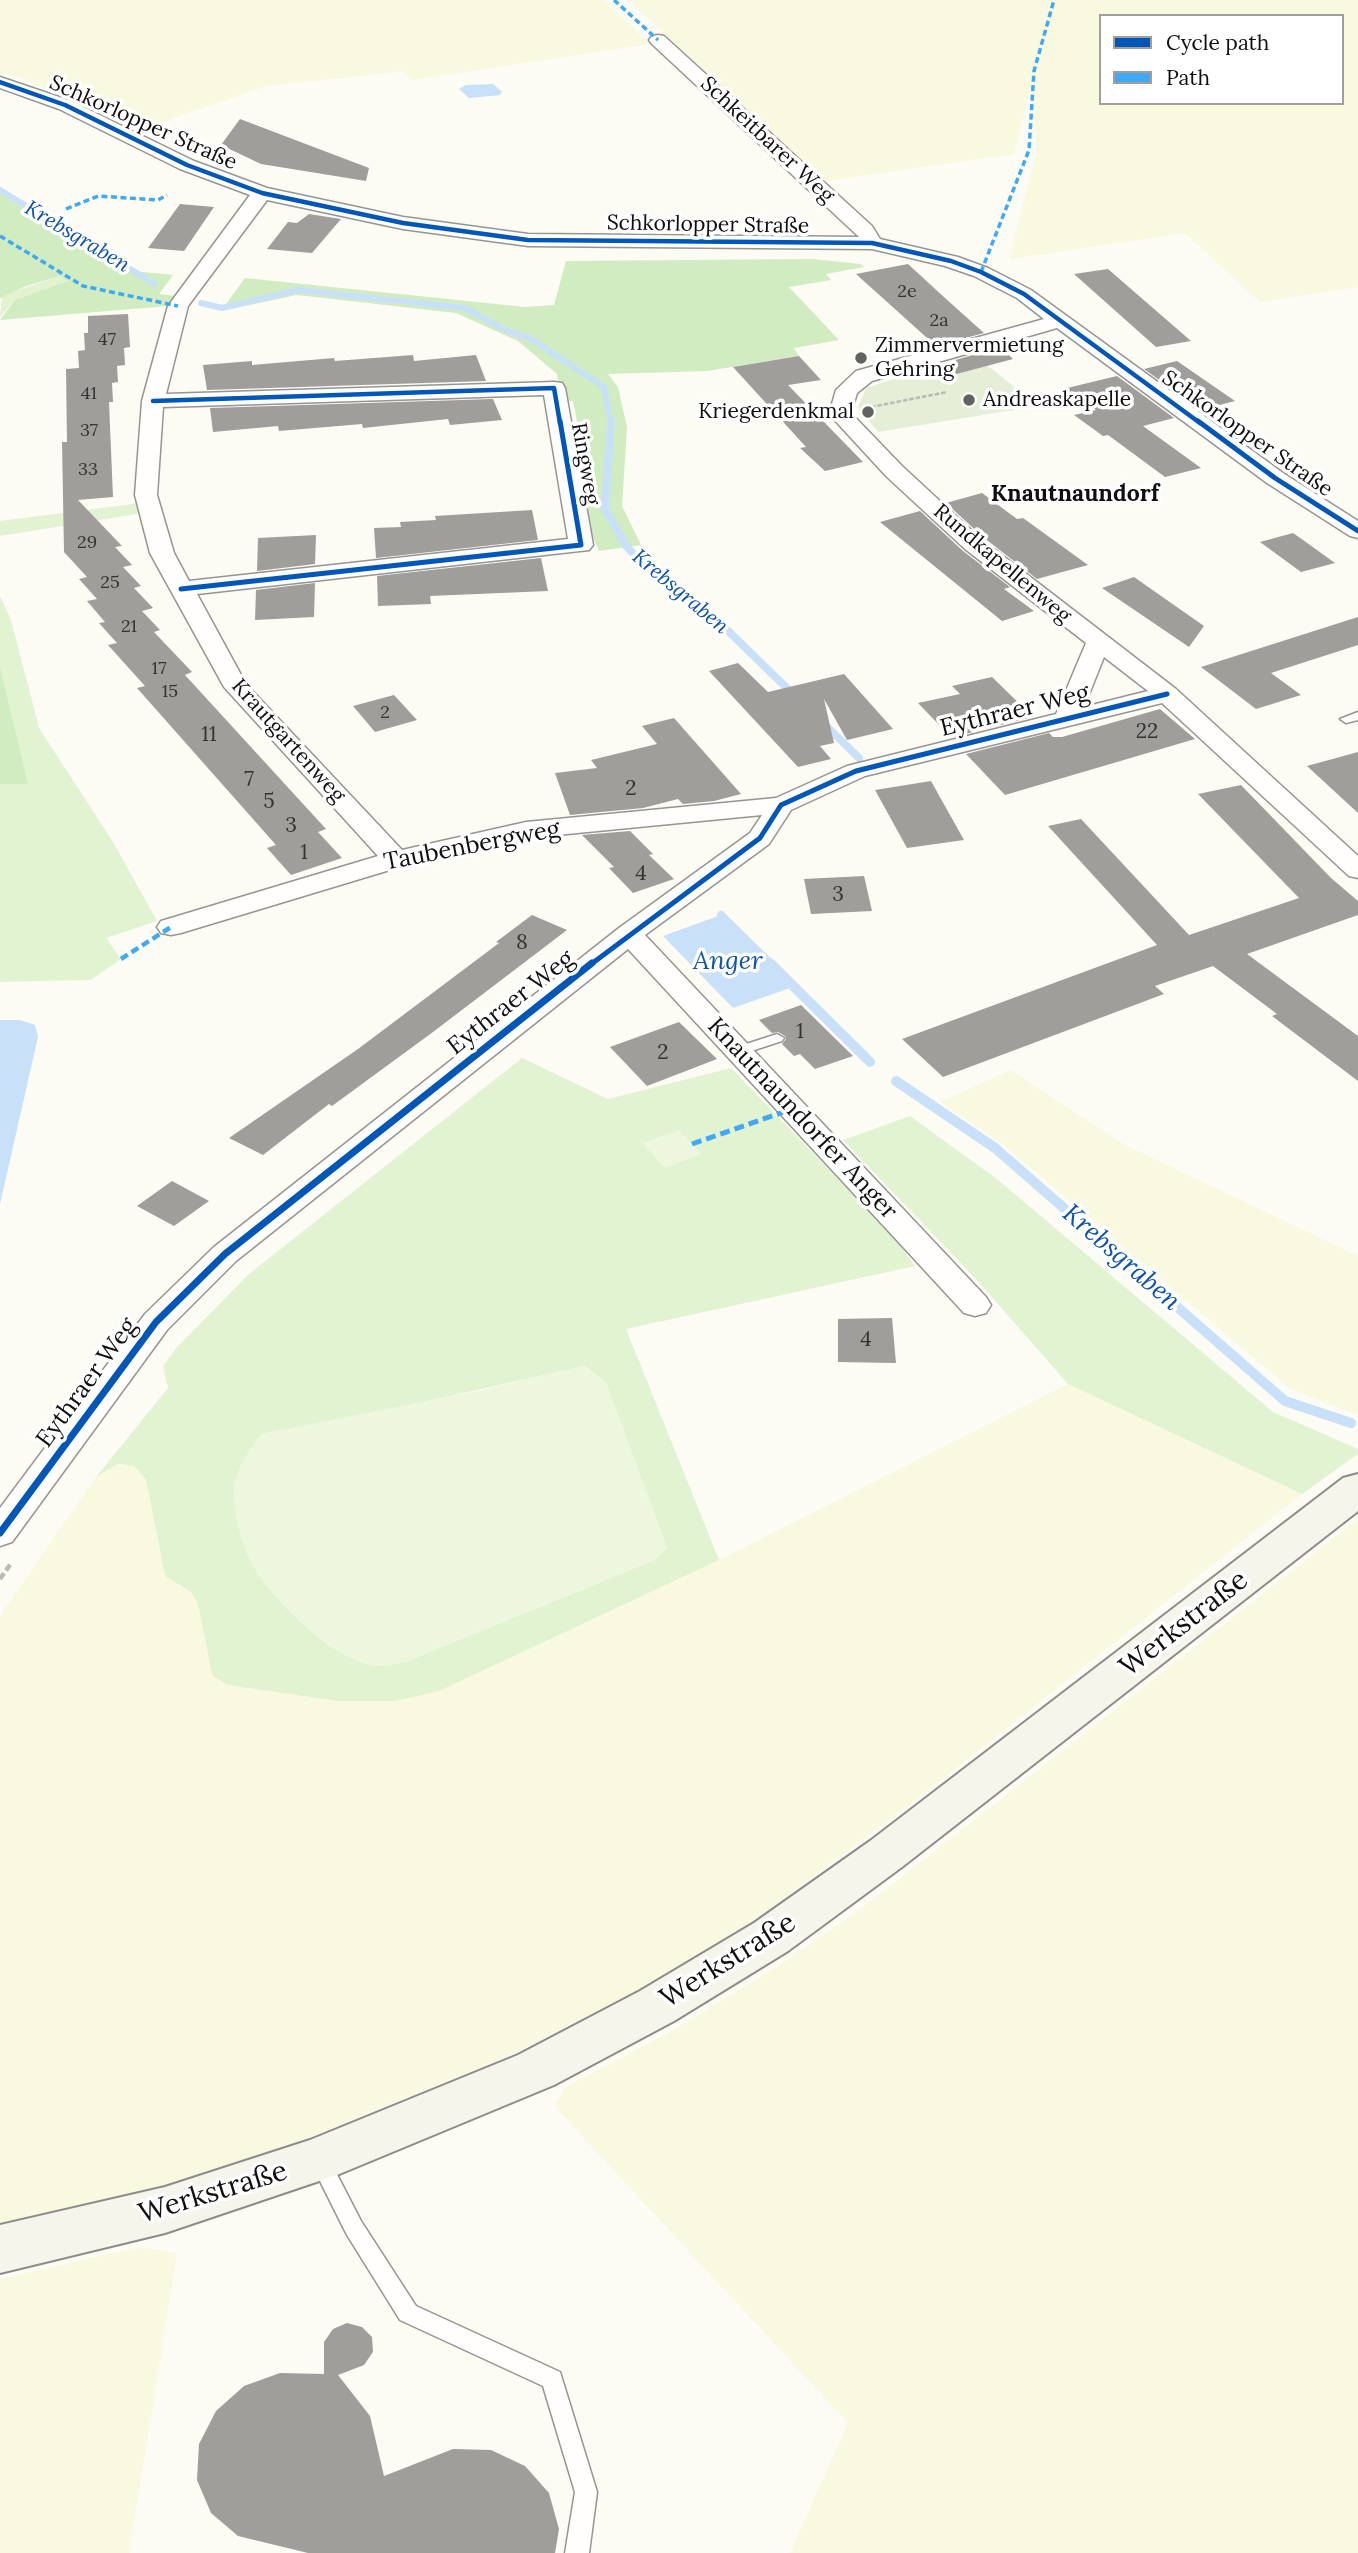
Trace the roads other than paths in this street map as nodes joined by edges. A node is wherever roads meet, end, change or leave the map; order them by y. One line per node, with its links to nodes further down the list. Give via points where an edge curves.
1 (659, 40): 4 (street, Schkeitbarer Weg, via 865,230)
2 (0, 82): 3 (street, Schkorlopper Straße, via 65,105 187,166)
3 (262, 192): 4 (street, Schkorlopper Straße, via 403,223 528,240); 6 (street, Krautgartenweg, via 178,306)
4 (872, 243): 5 (street, Schkorlopper Straße, via 981,272 1024,293)
5 (1059, 321): 7 (street, Schkorlopper Straße, via 1275,478); 9 (street, Rundkapellenweg, via 864,376 847,390 840,414 973,544)
6 (153, 401): 8 (street, Krautgartenweg, via 146,495 162,553); 8 (street, Ringweg, via 554,388 581,545)
7 (1358, 531)
8 (181, 589): 13 (street, Krautgartenweg, via 236,687)
9 (1098, 642): 10 (street, Rundkapellenweg); 11 (street, Eythraer Weg)
10 (1167, 694): 11 (street, Eythraer Weg); 14 (street, Rundkapellenweg)
11 (1067, 718): 12 (street, Eythraer Weg, via 856,771)
12 (781, 805): 13 (street, Taubenbergweg, via 526,830); 16 (street, Eythraer Weg, via 760,838)
13 (396, 859): 15 (street, Taubenbergweg)
14 (1358, 870)
15 (171, 927)
16 (629, 934): 18 (street, Knautnaundorfer Anger); 21 (street, Eythraer Weg, via 225,1254 156,1322)
17 (777, 1038): 18 (lane)
18 (739, 1051): 19 (street, Knautnaundorfer Anger)
19 (975, 1305)
20 (1358, 1489): 22 (main road, Werkstraße, via 886,1854 771,1937 657,2006 536,2070)
21 (1, 1531)
22 (319, 2160): 23 (main road, Werkstraße, via 165,2210); 24 (lane, via 354,2228 408,2313 552,2378 586,2492)
23 (0, 2249)
24 (577, 2553)

